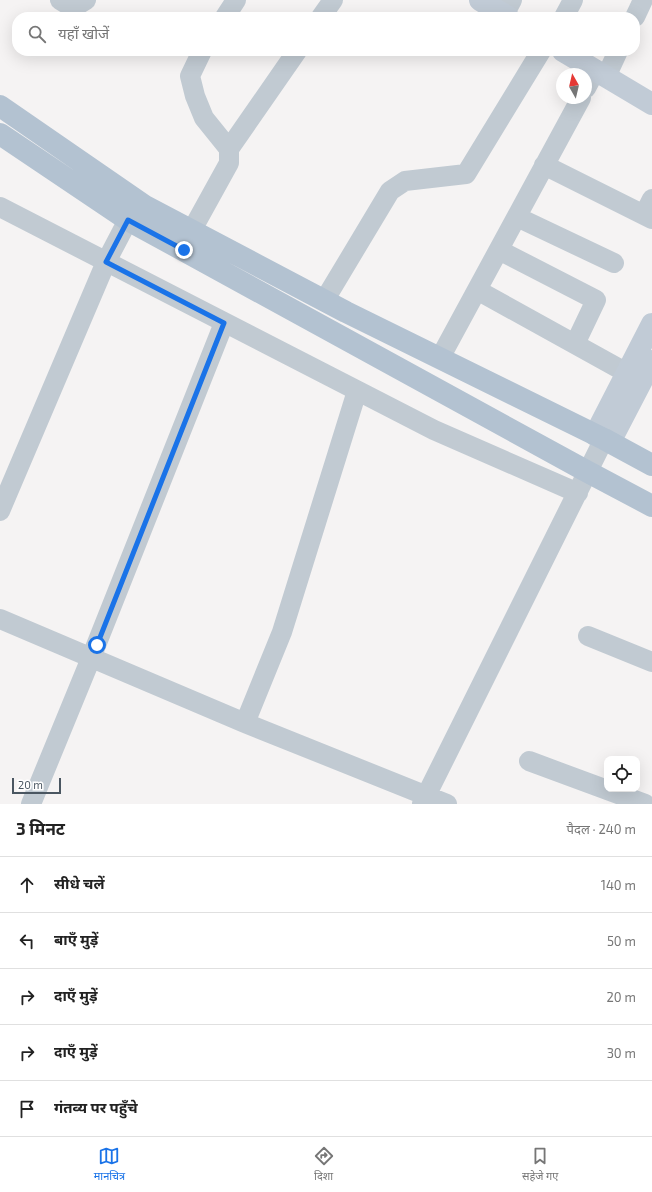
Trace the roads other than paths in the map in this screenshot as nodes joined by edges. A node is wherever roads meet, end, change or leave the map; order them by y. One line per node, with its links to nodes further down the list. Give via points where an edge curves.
1 (60, 0): 2 (street, via 73,8)
2 (86, 0)
3 (236, 0): 9 (street)
4 (333, 0): 10 (street)
5 (480, 0): 8 (street)
6 (573, 0): 11 (street)
7 (643, 0): 12 (street)
8 (508, 11)
9 (228, 12)
10 (325, 12)
11 (567, 12)
12 (637, 12)
13 (200, 56): 23 (street, via 190,76 194,96 204,118)
14 (293, 56): 23 (street)
15 (538, 56): 34 (street, via 466,174 405,181 390,191)
16 (569, 56): 18 (street)
17 (614, 56): 18 (street)
18 (596, 79): 20 (street)
19 (577, 104): 24 (street)
20 (652, 104)
21 (0, 106): 29 (main road, via 145,206)
22 (0, 134): 28 (main road)
23 (228, 149): 29 (street, via 229,162)
24 (544, 165): 26 (street); 27 (street)
25 (0, 207): 31 (street)
26 (649, 211)
27 (517, 217): 30 (street); 32 (street)
28 (128, 220): 31 (street); 44 (main road)
29 (192, 230): 34 (main road)
30 (499, 250): 33 (street); 37 (street, via 596,300)
31 (106, 262): 35 (street); 47 (street)
32 (614, 263)
33 (477, 290): 37 (street); 38 (street)
34 (324, 300): 38 (main road)
35 (224, 323): 41 (street); 50 (street)
36 (652, 324): 40 (street)
37 (575, 344): 40 (street)
38 (440, 358): 42 (main road)
39 (652, 361): 42 (street)
40 (627, 373): 42 (street)
41 (357, 391): 45 (street, via 434,430); 52 (street, via 282,632)
42 (603, 439): 43 (main road); 44 (street)
43 (652, 465)
44 (588, 472): 45 (street); 46 (main road)
45 (578, 492): 54 (street)
46 (652, 506)
47 (0, 511)
48 (0, 619): 50 (street)
49 (588, 636): 51 (street)
50 (91, 658): 52 (street); 55 (street)
51 (652, 662)
52 (245, 723): 54 (street)
53 (529, 760): 57 (street)
54 (423, 800): 56 (street)
55 (31, 804)
56 (446, 804)
57 (646, 804)

